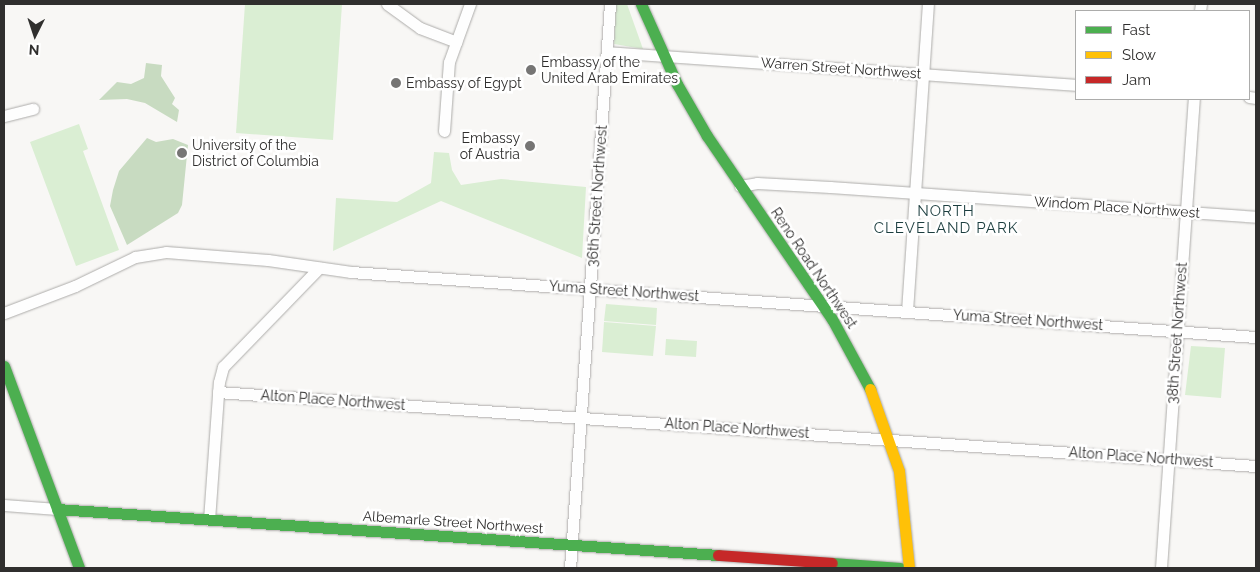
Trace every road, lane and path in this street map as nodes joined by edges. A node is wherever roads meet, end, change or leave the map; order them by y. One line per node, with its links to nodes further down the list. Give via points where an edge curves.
1 (386, 4): 6 (street, via 420,28)
2 (470, 4): 6 (street)
3 (610, 4): 7 (street, 36th Street Northwest)
4 (640, 4): 8 (main road, Reno Road Northwest)
5 (928, 4): 9 (street)
6 (456, 42): 14 (street, via 449,62)
7 (607, 52): 8 (street, Warren Street Northwest); 20 (street, 36th Street Northwest)
8 (663, 56): 9 (street, Warren Street Northwest); 15 (main road, Reno Road Northwest, via 694,115)
9 (924, 74): 10 (street, Warren Street Northwest); 16 (street)
10 (1075, 85)
11 (1194, 100): 17 (street, 38th Street Northwest)
12 (33, 108): 13 (street)
13 (4, 116)
14 (444, 131)
15 (740, 186): 16 (street, Windom Place Northwest, via 757,182); 21 (main road, Reno Road Northwest)
16 (915, 193): 17 (street, Windom Place Northwest); 22 (street)
17 (1186, 212): 18 (street, Windom Place Northwest); 24 (street, 38th Street Northwest)
18 (1256, 217)
19 (319, 268): 20 (street, Yuma Street Northwest); 23 (street, Yuma Street Northwest, via 248,258 166,252 142,254 75,286); 27 (street, via 230,358 220,374)
20 (590, 289): 21 (street, Yuma Street Northwest); 28 (street, 36th Street Northwest)
21 (822, 306): 22 (street, Yuma Street Northwest); 29 (main road, Reno Road Northwest, via 860,367)
22 (907, 312): 24 (street, Yuma Street Northwest)
23 (4, 313)
24 (1178, 331): 25 (street, Yuma Street Northwest); 30 (street, 38th Street Northwest)
25 (1256, 337)
26 (4, 366): 33 (main road)
27 (218, 392): 28 (street, Alton Place Northwest); 34 (street)
28 (581, 417): 29 (street, Alton Place Northwest); 35 (street, 36th Street Northwest)
29 (890, 439): 30 (street, Alton Place Northwest); 39 (main road, Reno Road Northwest, via 905,505)
30 (1169, 460): 31 (street, Alton Place Northwest); 40 (street, 38th Street Northwest)
31 (1256, 466)
32 (4, 505): 33 (street, Albemarle Street Northwest)
33 (57, 509): 34 (main road, Albemarle Street Northwest); 36 (main road)
34 (209, 520): 35 (main road, Albemarle Street Northwest)
35 (572, 546): 37 (street, 36th Street Northwest); 38 (main road, Albemarle Street Northwest)
36 (79, 568)
37 (570, 568)
38 (900, 568)
39 (909, 568)
40 (1161, 568)

